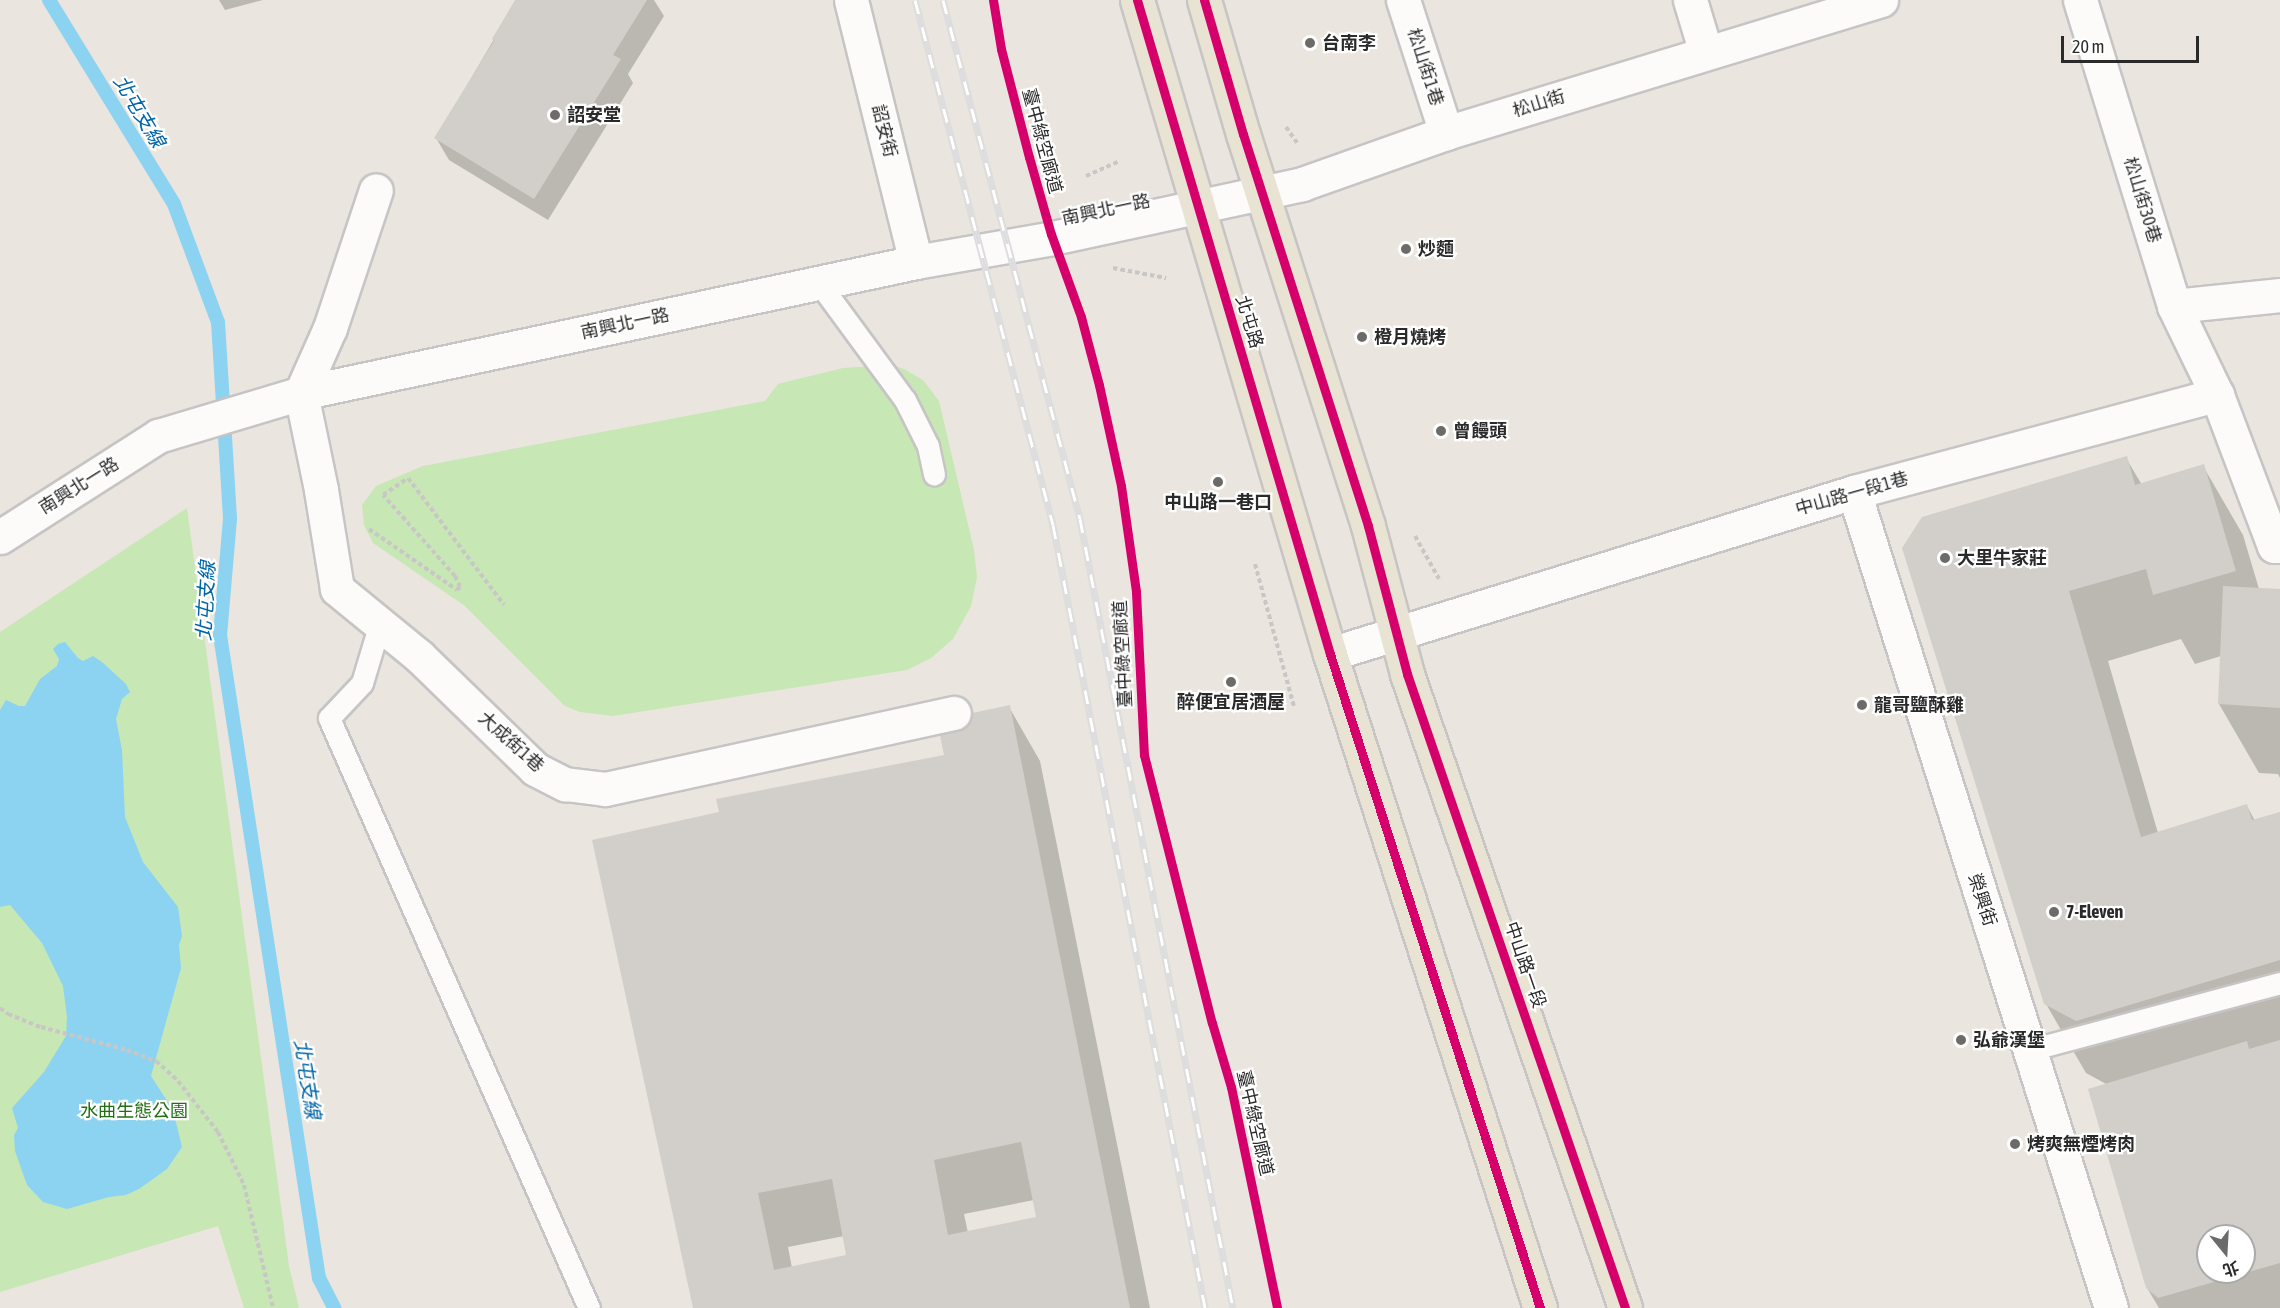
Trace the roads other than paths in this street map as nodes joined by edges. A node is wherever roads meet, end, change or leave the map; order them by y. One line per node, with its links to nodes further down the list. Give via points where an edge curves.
1 (850, 0): 13 (street, 詔安街)
2 (1137, 0): 12 (main road, 北屯路)
3 (1204, 0): 11 (main road)
4 (1403, 0): 9 (street, 松山街1巷)
5 (1690, 0): 8 (street)
6 (1881, 0): 8 (street, 松山街)
7 (2080, 0): 16 (street, 松山街30巷)
8 (1706, 53): 9 (street, 松山街)
9 (1446, 133): 11 (street, 松山街, via 1302,184)
10 (376, 190): 17 (street, via 330,328)
11 (1263, 193): 12 (street, 松山街); 24 (main road, via 1368,526)
12 (1197, 207): 13 (street, 南興北一路); 25 (main road, 北屯路)
13 (916, 262): 14 (street, 南興北一路)
14 (819, 283): 17 (street, 南興北一路); 19 (lane, via 905,400 928,446)
15 (2280, 295): 16 (street)
16 (2174, 306): 18 (street, 松山街30巷)
17 (301, 393): 21 (street, 南興北一路, via 158,436); 23 (street, 大成街1巷, via 337,589)
18 (2217, 395): 20 (street, 中山路一段1巷); 22 (street, via 2274,546)
19 (934, 474)
20 (1854, 492): 24 (street, 中山路一段1巷); 28 (street, 榮興街)
21 (0, 537)
22 (2280, 546)
23 (380, 623): 26 (street, 大成街1巷, via 535,769 565,784 605,789); 29 (lane, via 362,683 329,718)
24 (1395, 632): 25 (street, 中山路一段1巷); 31 (main road, 中山路一段)
25 (1330, 654): 30 (main road)
26 (954, 713)
27 (2280, 983): 28 (lane)
28 (2030, 1050): 32 (street, 榮興街)
29 (589, 1308)
30 (1540, 1308)
31 (1625, 1308)
32 (2111, 1308)

